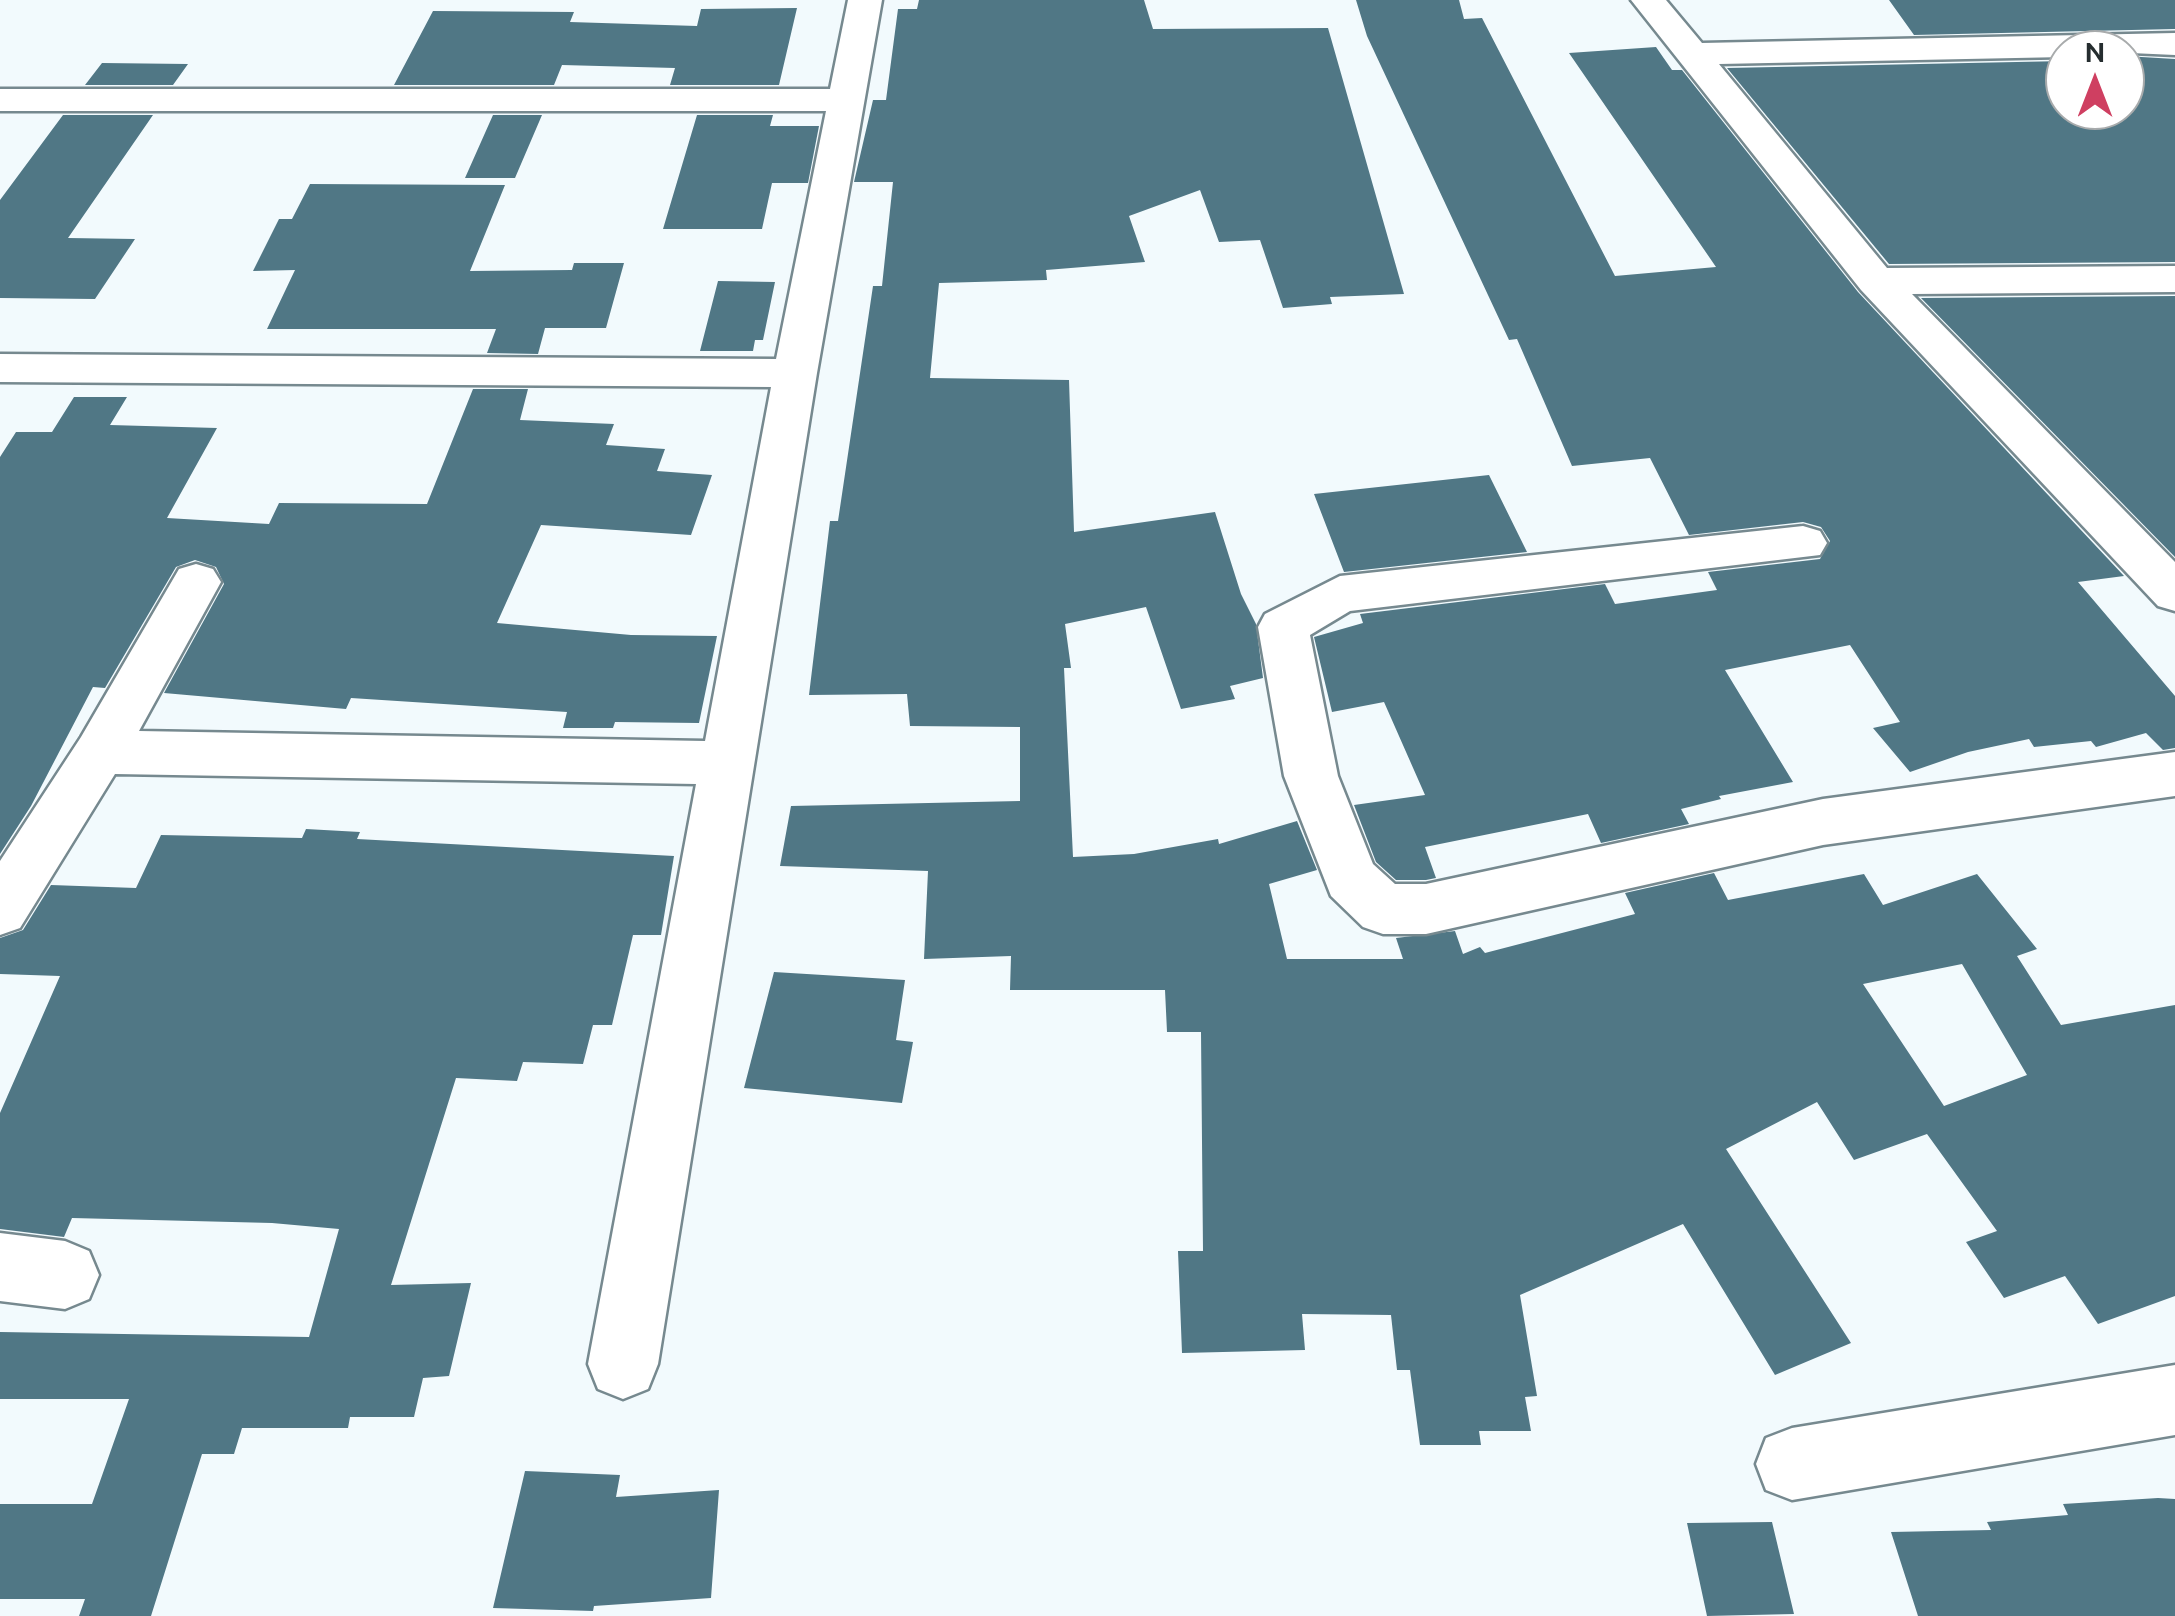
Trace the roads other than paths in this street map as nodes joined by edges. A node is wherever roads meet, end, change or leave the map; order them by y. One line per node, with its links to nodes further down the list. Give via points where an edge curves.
1 (865, 0): 6 (street)
2 (1648, 0): 4 (street)
3 (2175, 44): 4 (street)
4 (1695, 54): 8 (street)
5 (0, 100): 6 (street)
6 (847, 100): 10 (street)
7 (2175, 279): 8 (street)
8 (1876, 281): 13 (street)
9 (0, 368): 10 (street)
10 (795, 373): 15 (street)
11 (1803, 543): 16 (street, via 1340,594 1283,626 1311,776 1351,879 1382,910 1426,909 1823,822)
12 (196, 582): 14 (street)
13 (2175, 593)
14 (100, 752): 15 (street); 17 (street)
15 (730, 763): 20 (street)
16 (2175, 774)
17 (0, 910)
18 (0, 1267): 19 (street)
19 (65, 1275)
20 (624, 1364)
21 (2175, 1400): 22 (street)
22 (1792, 1464)

